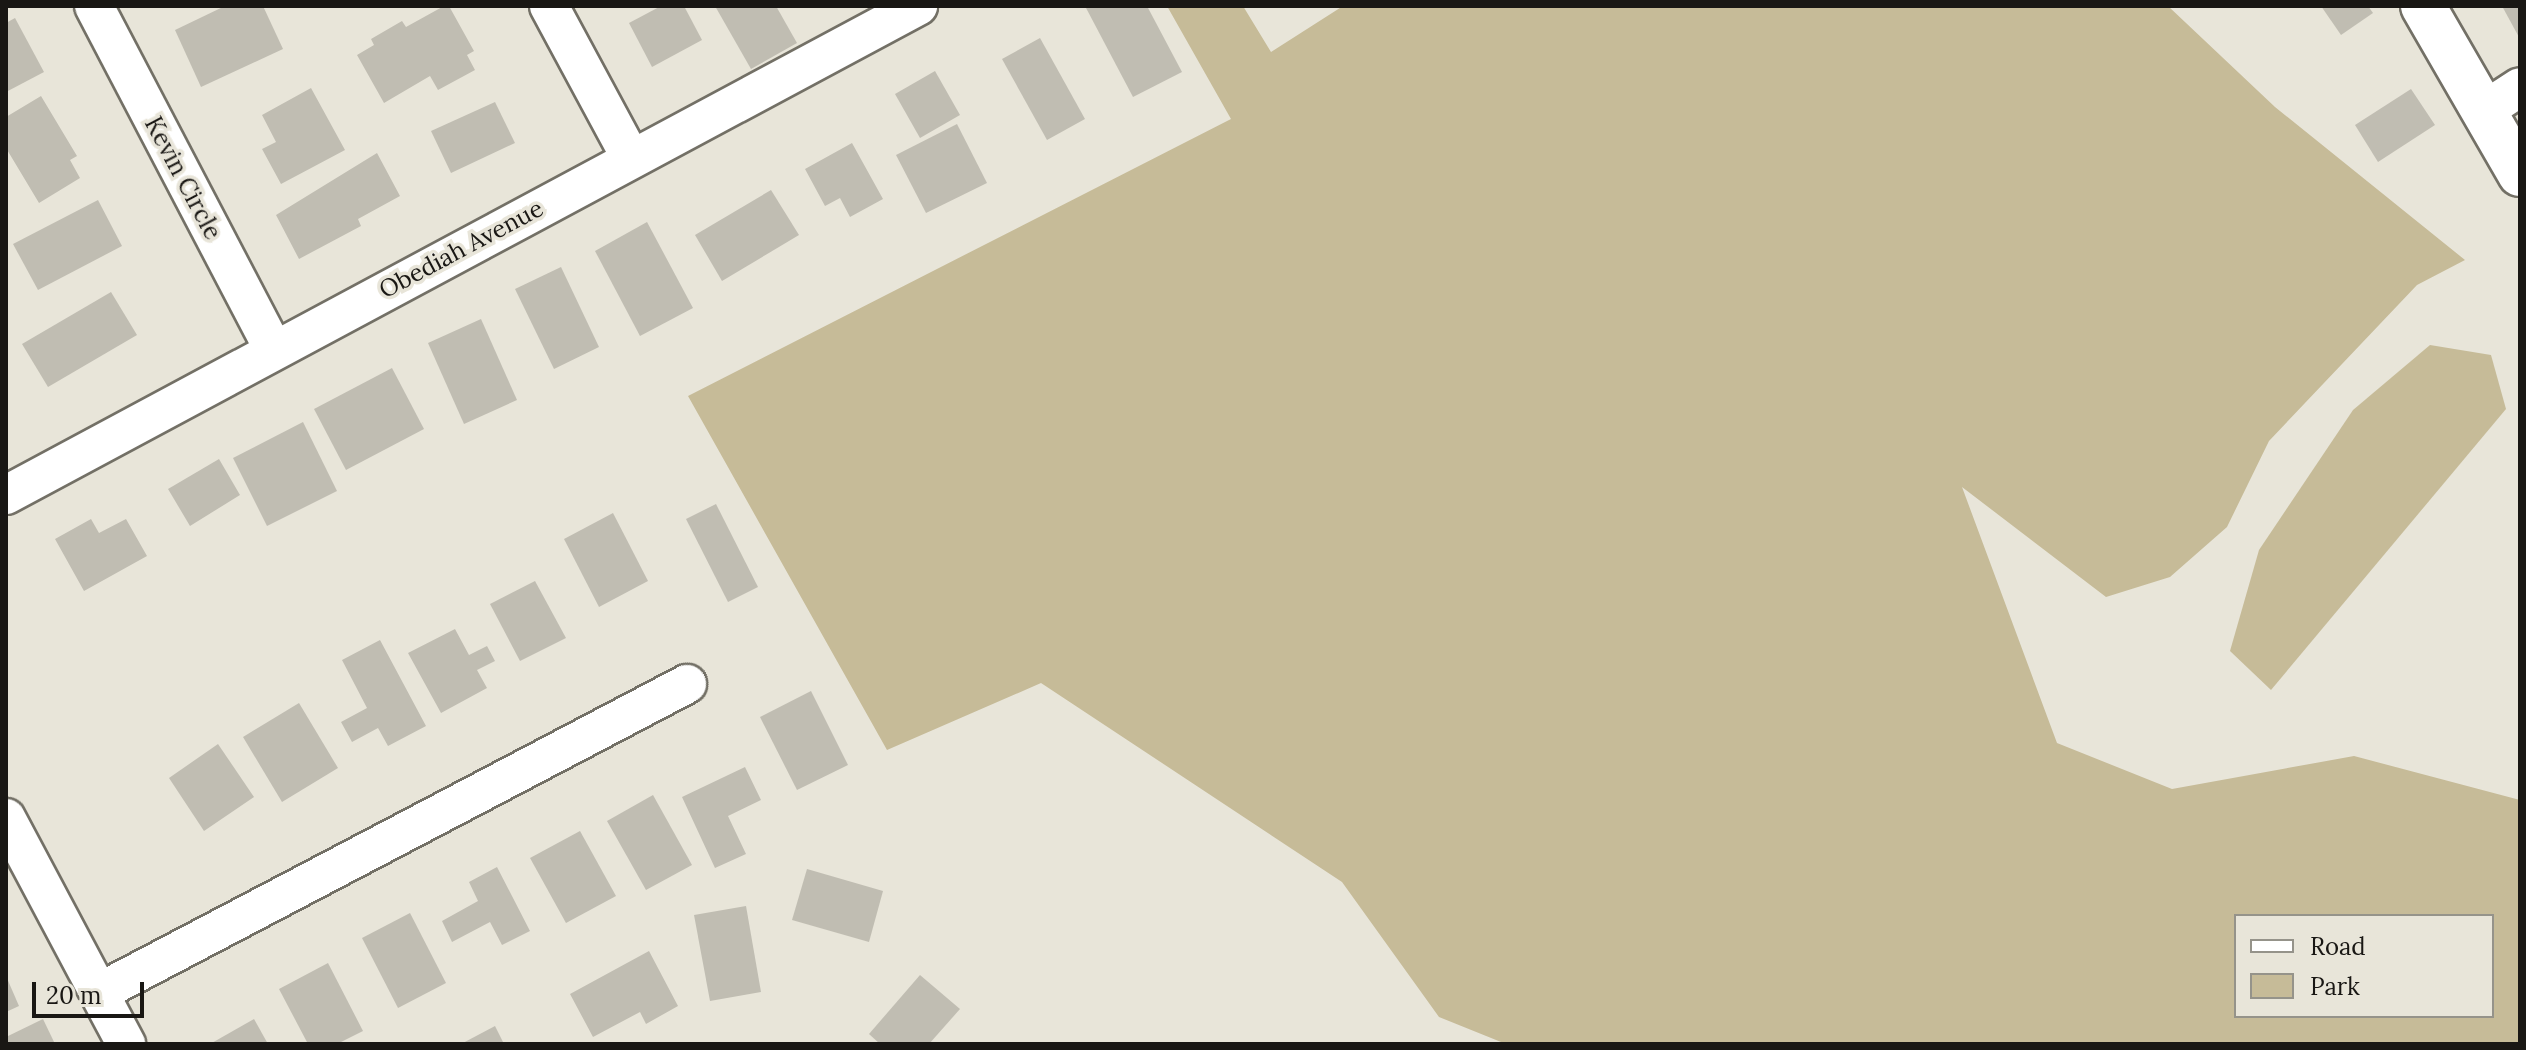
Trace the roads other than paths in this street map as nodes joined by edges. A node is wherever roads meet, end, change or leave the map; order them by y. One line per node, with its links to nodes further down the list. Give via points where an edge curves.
1 (94, 6): 9 (street, Kevin Circle)
2 (549, 6): 7 (street)
3 (918, 6): 7 (street, Obediah Avenue)
4 (2423, 6): 6 (main road)
5 (2520, 87): 6 (street)
6 (2482, 112): 8 (main road)
7 (631, 158): 9 (street, Obediah Avenue)
8 (2520, 174)
9 (273, 349): 10 (street, Obediah Avenue)
10 (6, 495)
11 (687, 684): 13 (street)
12 (6, 818): 13 (street)
13 (100, 992): 14 (street)
14 (126, 1044)

